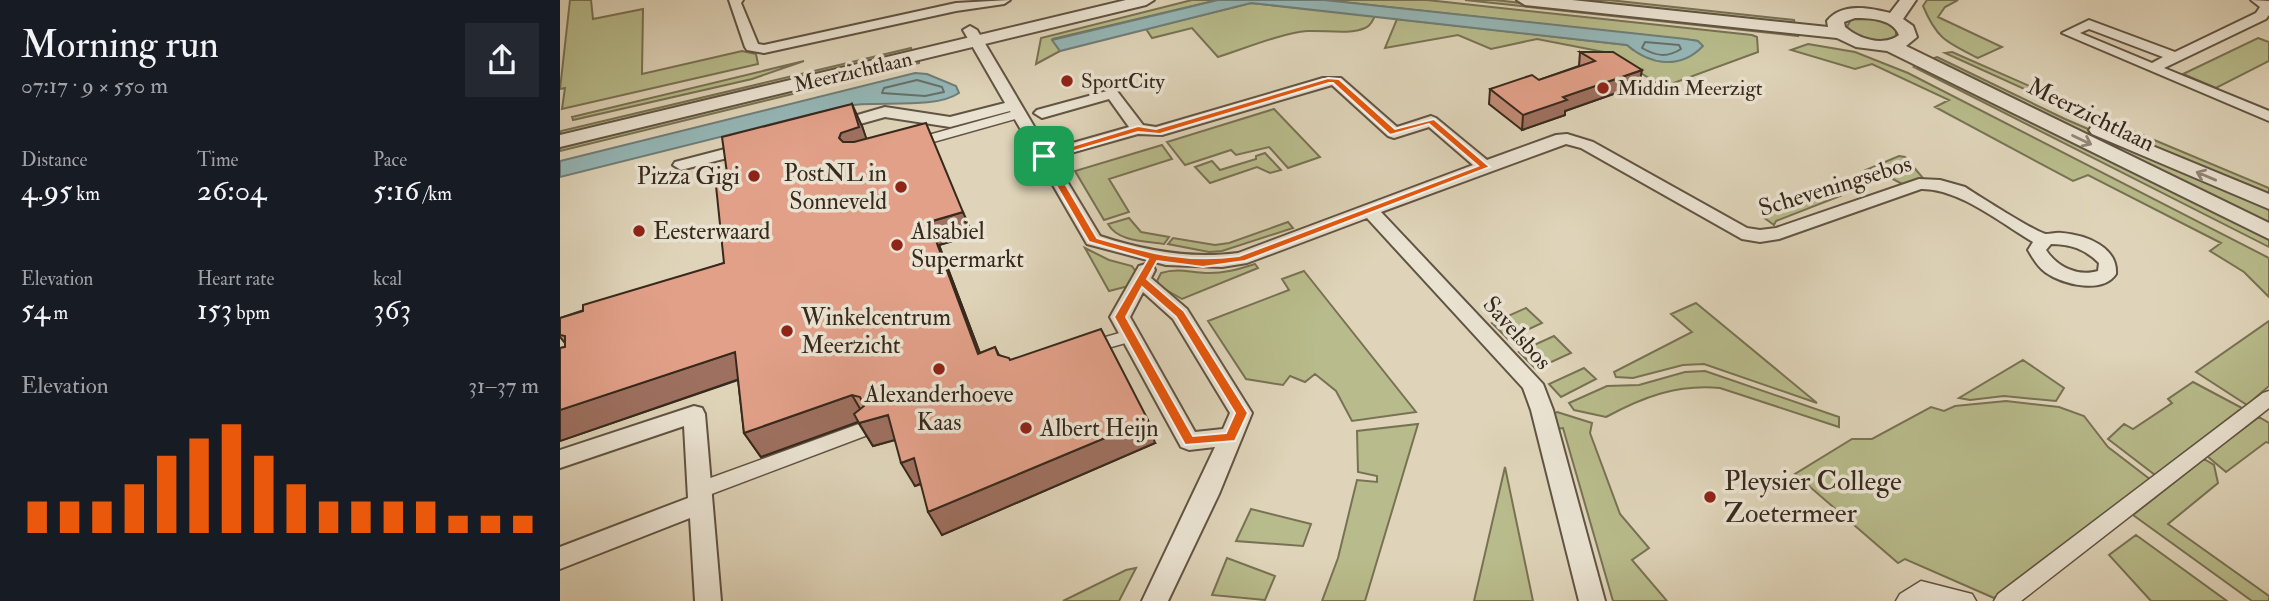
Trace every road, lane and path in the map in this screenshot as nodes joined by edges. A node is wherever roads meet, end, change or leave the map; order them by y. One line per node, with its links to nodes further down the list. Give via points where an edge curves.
1 (737, 0): 2 (street, via 752,47 764,49)
2 (1004, 0)
3 (1094, 0): 13 (street, Meerzichtlaan)
4 (1146, 0): 13 (street, Meerzichtlaan)
5 (1525, 0): 12 (street)
6 (1640, 0): 12 (street)
7 (1884, 0): 10 (street)
8 (1908, 0): 11 (street)
9 (2257, 0): 15 (street, via 2266,5 2261,16)
10 (1872, 14): 11 (street); 12 (street, via 1848,14)
11 (1894, 20): 14 (street, via 1907,30)
12 (1838, 27): 14 (street, via 1866,44)
13 (974, 36): 17 (street); 20 (street, Meerzichtlaan); 23 (street, Meerzichtlaan)
14 (1898, 43): 29 (street, Meerzichtlaan, one-way to 14); 31 (street, Meerzichtlaan, one-way to 31)
15 (2175, 57): 16 (street); 16 (street, via 2089,24 2068,33)
16 (2152, 68): 19 (street)
17 (1016, 110): 21 (street, via 950,122 885,113); 25 (street); 26 (street)
18 (1042, 113): 22 (street, via 1112,94)
19 (2269, 116)
20 (560, 128)
21 (820, 129)
22 (1138, 129): 26 (street); 28 (street, via 1157,132 1336,81 1394,133 1431,121)
23 (560, 141)
24 (768, 143): 27 (street)
25 (895, 149)
26 (1044, 156): 33 (street, via 1093,240)
27 (681, 165)
28 (1485, 167): 30 (street); 32 (street, Scheveningsebos, via 1567,139 1587,145 1742,233 1760,236 1930,183 1959,191)
29 (2269, 202)
30 (1370, 211): 33 (street, via 1241,259 1203,264); 46 (street, Savelsbos, via 1532,384)
31 (2269, 232)
32 (2043, 240)
33 (1154, 257): 34 (street)
34 (1141, 280): 35 (street, via 1120,317); 39 (street, via 1180,314 1241,413)
35 (1130, 336): 36 (street); 39 (street, via 1189,442)
36 (1068, 355)
37 (2269, 398): 48 (street)
38 (867, 428): 41 (street)
39 (1230, 437): 45 (street)
40 (560, 459): 41 (street, via 694,414)
41 (702, 496): 42 (street); 44 (street)
42 (560, 558)
43 (1914, 596): 47 (street)
44 (708, 601)
45 (1156, 601)
46 (1592, 601)
47 (1965, 601)
48 (2005, 601)

